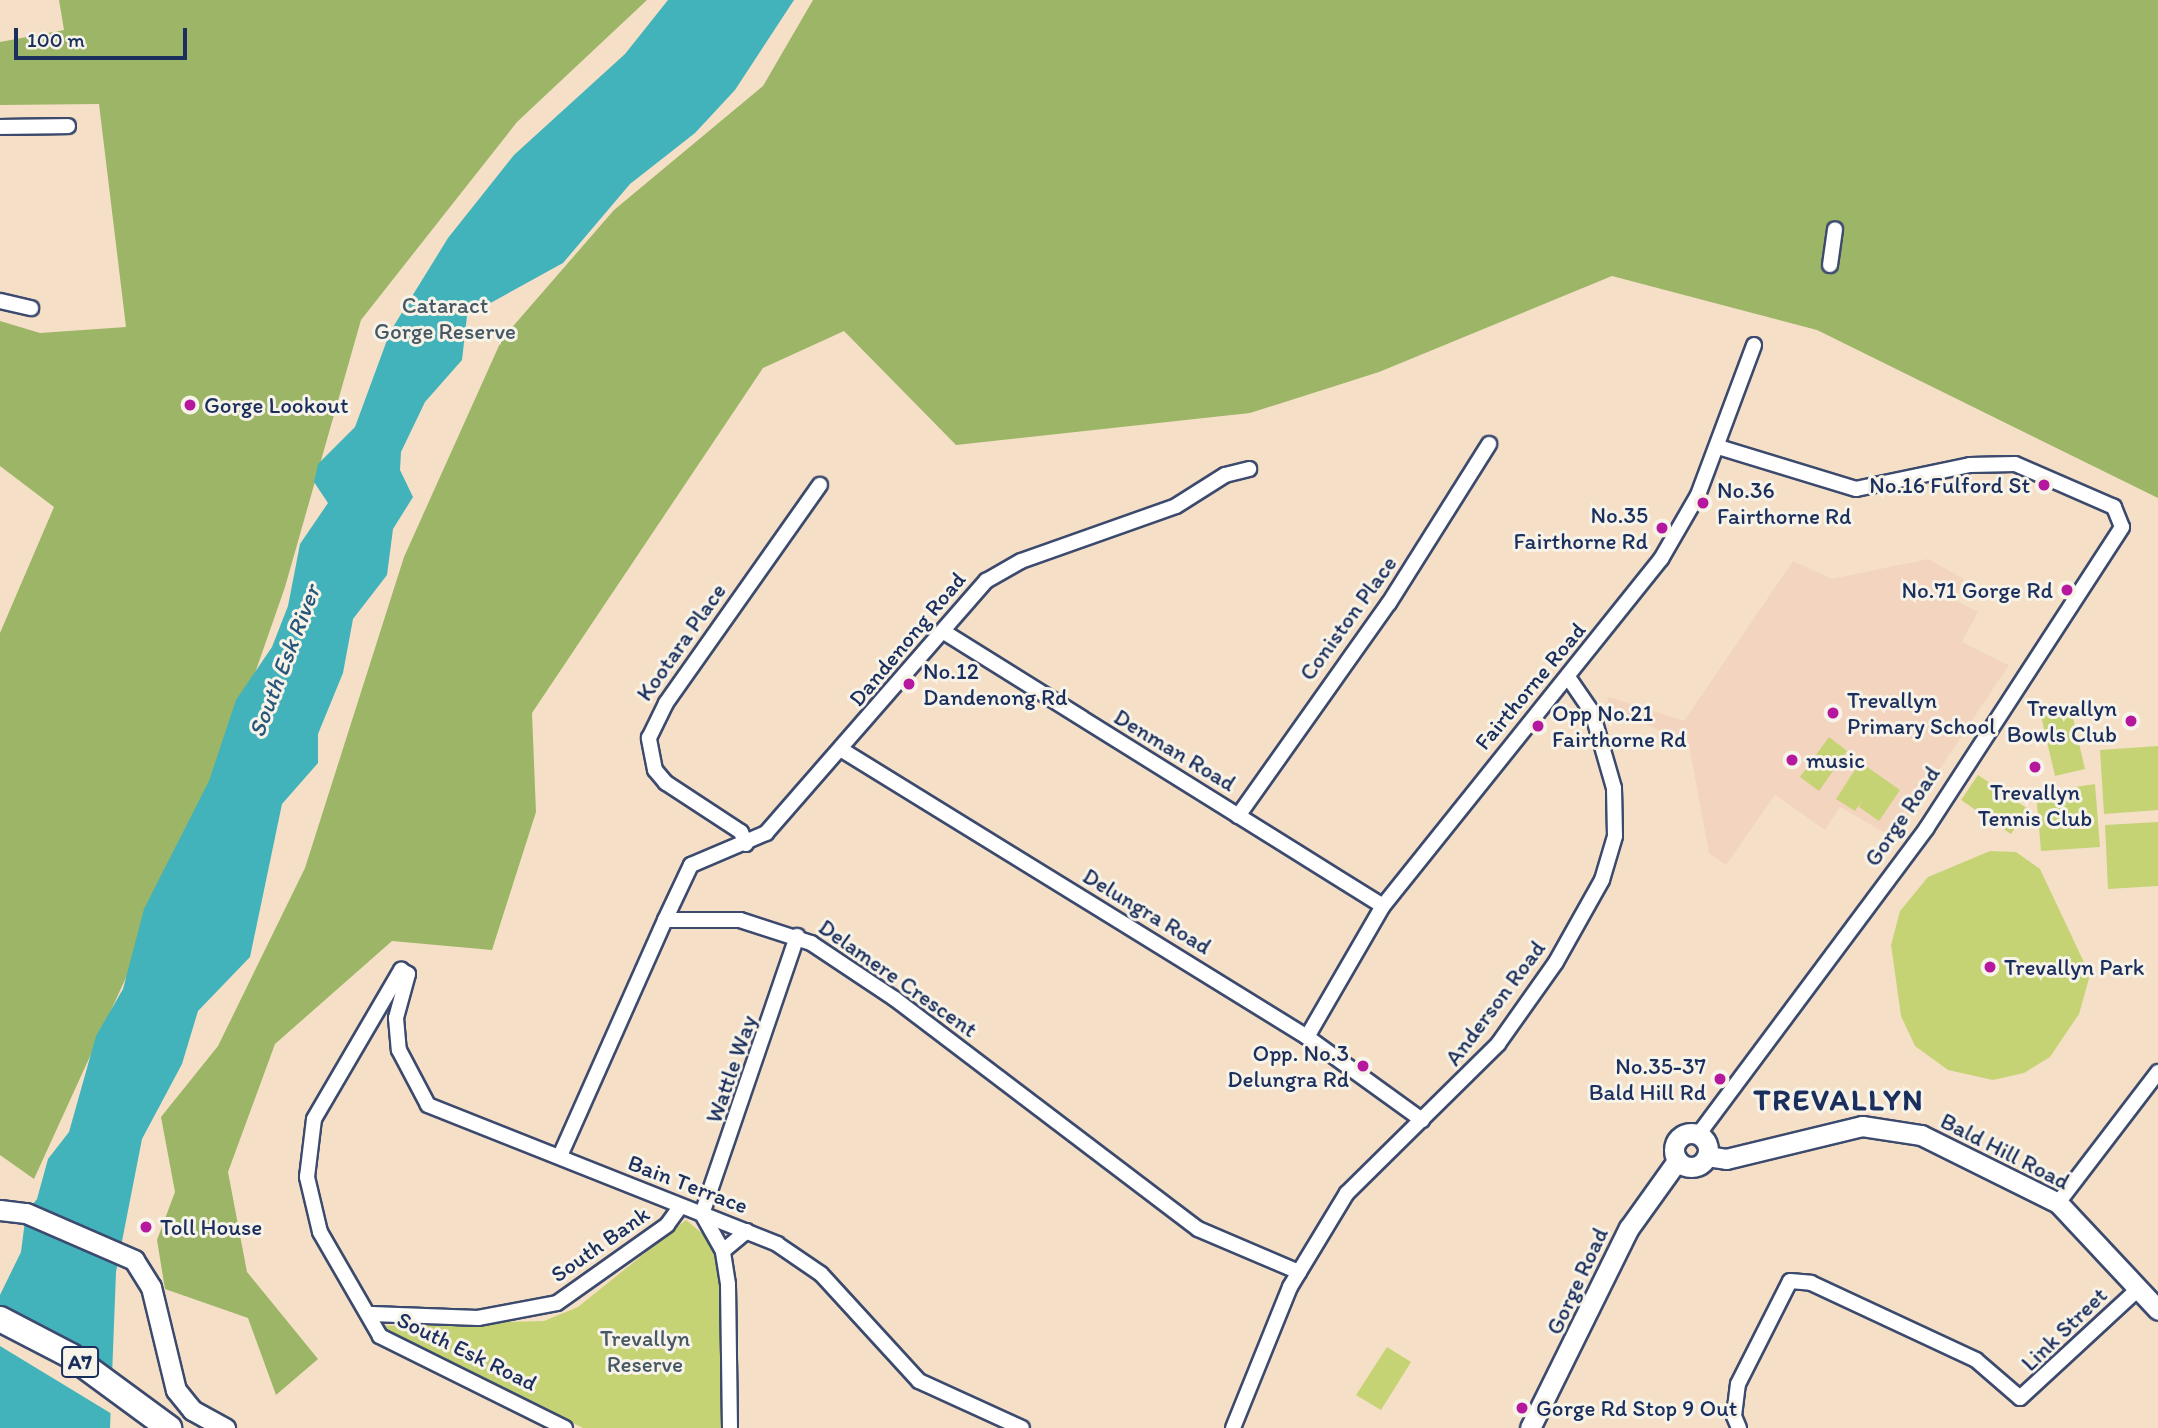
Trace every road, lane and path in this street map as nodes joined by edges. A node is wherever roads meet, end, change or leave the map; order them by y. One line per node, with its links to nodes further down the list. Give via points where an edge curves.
1 (68, 126): 2 (street)
2 (0, 127)
3 (1835, 229): 4 (street)
4 (1830, 265)
5 (0, 301): 6 (street)
6 (31, 308)
7 (1754, 345): 9 (street, Fairthorne Road)
8 (1489, 444): 15 (street, Coniston Place, via 1390,603)
9 (1719, 447): 13 (street, Fairthorne Road, via 1661,559); 24 (street, Gorge Road, via 1856,489 1970,465 2015,464 2119,512 2118,538 1926,828)
10 (1249, 469): 12 (street, Dandenong Road, via 1225,475 1164,511 1001,570)
11 (820, 485): 16 (street, Kootara Place, via 666,703 649,738 655,770 666,783 741,832)
12 (944, 632): 14 (street, Dandenong Road); 15 (street, Denman Road)
13 (1568, 677): 17 (street, Fairthorne Road); 23 (street, Anderson Road, via 1592,712 1614,788 1609,861 1572,937 1513,1024)
14 (842, 750): 16 (street, Dandenong Road, via 766,833); 21 (street, Delungra Road)
15 (1238, 816): 17 (street, Denman Road)
16 (746, 844): 18 (street, Dandenong Road, via 691,864)
17 (1383, 906): 21 (street, Fairthorne Road)
18 (665, 920): 19 (street, Delamere Crescent, via 740,920); 25 (street)
19 (797, 936): 31 (street, Wattle Way); 34 (street, Delamere Crescent, via 895,999 1198,1229)
20 (407, 970): 25 (street, Bain Terrace, via 396,1033 423,1100); 37 (street, South Esk Road, via 395,975 369,1017 307,1145 320,1232 338,1270)
21 (1307, 1037): 23 (street, Delungra Road)
22 (2158, 1072): 28 (street)
23 (1422, 1120): 34 (street, Anderson Road, via 1363,1171)
24 (1698, 1135): 26 (street); 27 (street, Gorge Road, via 1677,1140)
25 (560, 1156): 29 (street, Bain Terrace)
26 (1707, 1156): 27 (street, Bald Hill Road, via 1691,1168); 28 (street, Bald Hill Road, via 1726,1159 1838,1130 1884,1127 1933,1140)
27 (1677, 1161): 46 (street, Gorge Road, via 1643,1204)
28 (2058, 1203): 35 (street, Bald Hill Road)
29 (680, 1207): 31 (street, Bain Terrace); 37 (street, South Bank, via 667,1225 556,1303 430,1321)
30 (0, 1210): 41 (street, via 26,1213 132,1258 151,1287 176,1390 192,1410)
31 (702, 1214): 32 (street, Bain Terrace); 33 (street)
32 (747, 1231): 33 (street); 44 (street, Bain Terrace, via 821,1274 919,1381)
33 (723, 1251): 43 (street)
34 (1299, 1272): 45 (street, Anderson Road)
35 (2138, 1289): 36 (street, Bald Hill Road); 47 (street, Link Street, via 2020,1398 1976,1360 1811,1283 1790,1281 1738,1384 1734,1416)
36 (2158, 1310)
37 (372, 1314): 42 (street, South Esk Road, via 380,1336)
38 (0, 1319): 40 (highway, A7, via 71,1356)
39 (0, 1336): 40 (highway, A7, via 71,1373)
40 (153, 1425)
41 (225, 1428)
42 (565, 1428)
43 (730, 1428)
44 (1022, 1428)
45 (1233, 1428)
46 (1530, 1428)
47 (1739, 1428)

